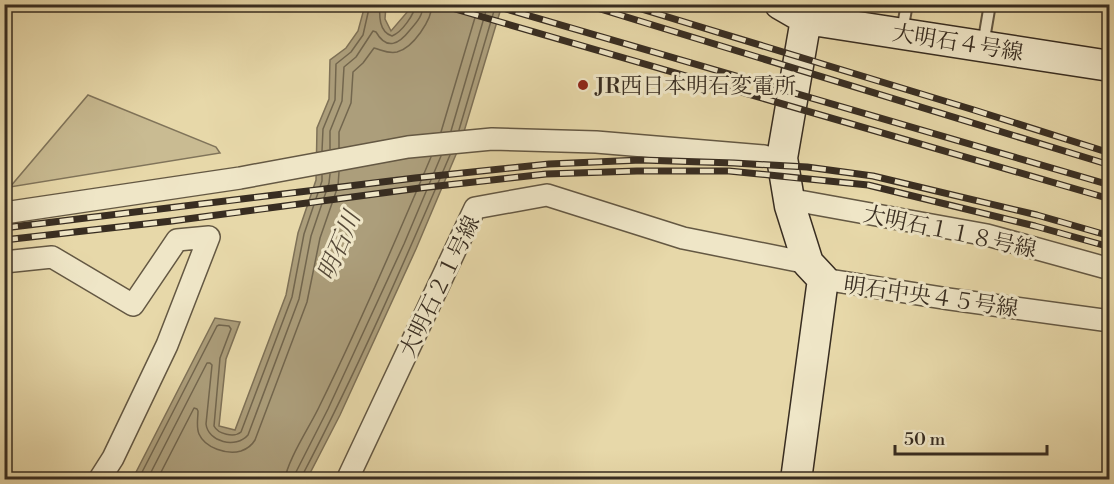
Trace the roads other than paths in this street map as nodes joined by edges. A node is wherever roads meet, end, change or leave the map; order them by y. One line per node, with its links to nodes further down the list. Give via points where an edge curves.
1 (780, 4): 4 (street)
2 (907, 4): 5 (lane)
3 (990, 4): 6 (lane)
4 (808, 12): 5 (street, 大明石４号線); 9 (street, via 782,158)
5 (902, 33): 6 (street, 大明石４号線)
6 (983, 46): 7 (street, 大明石４号線)
7 (1110, 66)
8 (764, 156): 10 (street, via 597,142 492,139 408,147)
9 (788, 199): 12 (street, 大明石１１８号線, via 987,235); 13 (street)
10 (4, 213)
11 (4, 262): 15 (street, via 52,257 133,305 177,240 209,237 167,345 114,458)
12 (1110, 268)
13 (816, 271): 14 (street, 明石中央４５号線, via 949,299); 16 (street, 大明石２１号線, via 683,238 547,195 475,208); 17 (street)
14 (1110, 321)
15 (99, 480)
16 (348, 480)
17 (796, 480)

